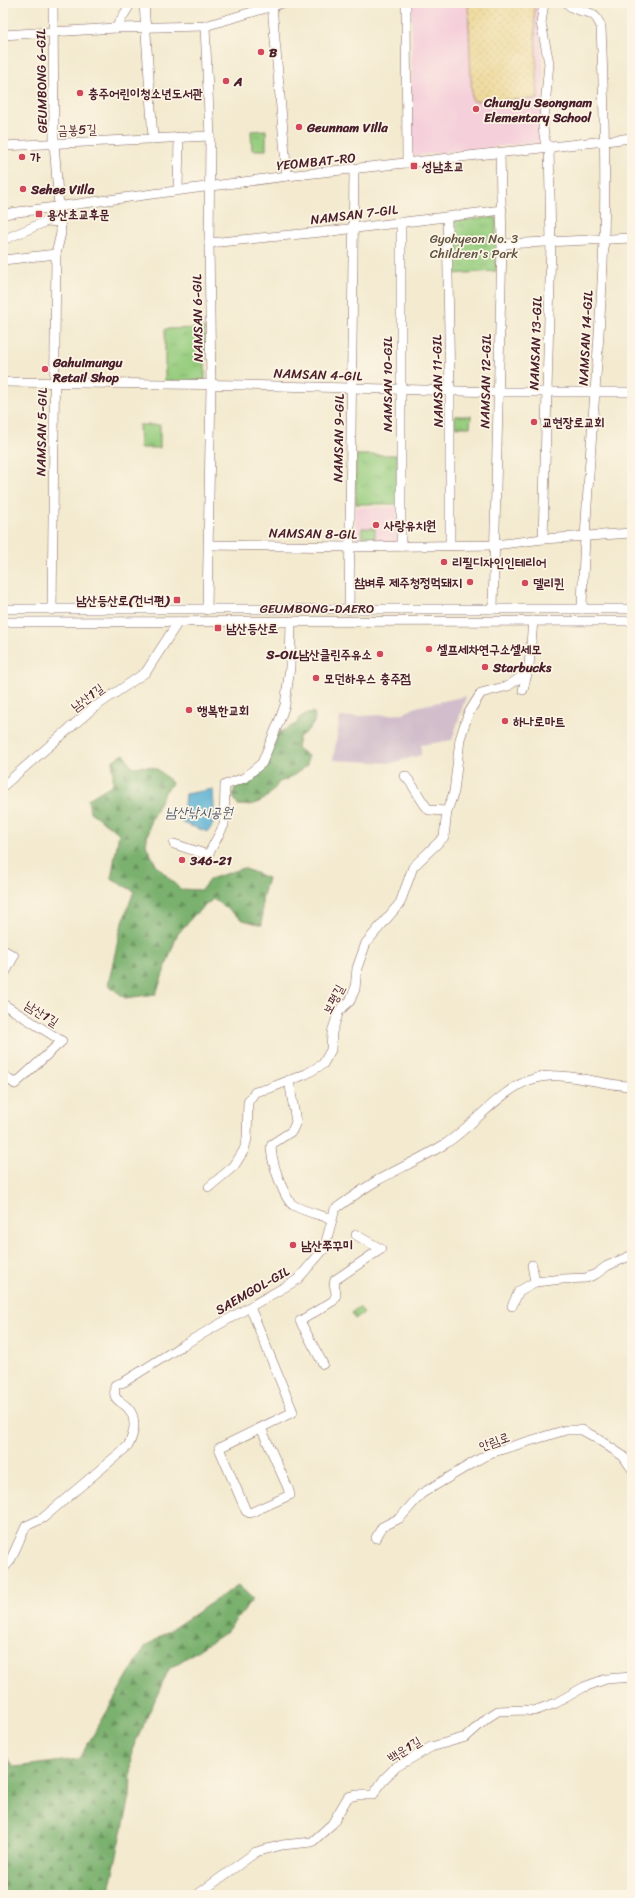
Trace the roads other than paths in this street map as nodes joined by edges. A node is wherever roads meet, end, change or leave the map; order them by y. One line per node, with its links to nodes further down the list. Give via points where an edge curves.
1 (53, 3): 12 (street, GEUMBONG 6-GIL)
2 (131, 3): 10 (street)
3 (144, 3): 11 (street)
4 (283, 3): 8 (street)
5 (406, 3): 23 (street)
6 (544, 3): 21 (street, NAMSAN 13-GIL, via 541,23 549,64 543,128)
7 (567, 3): 18 (street, NAMSAN 14-GIL, via 577,10 593,13 601,27)
8 (272, 6): 9 (street); 25 (street)
9 (205, 26): 11 (street); 14 (street, NAMSAN 6-GIL)
10 (116, 28): 11 (street); 12 (street)
11 (146, 28): 17 (street)
12 (53, 32): 13 (street); 19 (street, GEUMBONG 6-GIL)
13 (3, 35)
14 (210, 136): 15 (street, 금봉5길); 26 (street, NAMSAN 6-GIL)
15 (179, 137): 17 (street, 금봉5길); 27 (street)
16 (632, 138): 18 (street, YEOMBAT-RO)
17 (153, 139): 19 (street, 금봉5길)
18 (605, 142): 21 (street, YEOMBAT-RO); 37 (street, NAMSAN 14-GIL)
19 (54, 143): 20 (street, 금봉5길); 28 (street, GEUMBONG 6-GIL)
20 (3, 146)
21 (549, 148): 22 (street, YEOMBAT-RO); 39 (street, NAMSAN 13-GIL)
22 (500, 153): 23 (street, YEOMBAT-RO); 29 (street, NAMSAN 12-GIL)
23 (407, 163): 24 (street, YEOMBAT-RO)
24 (354, 170): 25 (street, YEOMBAT-RO); 34 (street, NAMSAN 9-GIL)
25 (287, 176): 26 (street, YEOMBAT-RO)
26 (210, 186): 27 (street, YEOMBAT-RO); 38 (street, NAMSAN 6-GIL)
27 (178, 190): 28 (street, YEOMBAT-RO)
28 (59, 206): 30 (street, YEOMBAT-RO); 32 (street, NAMSAN 5-GIL)
29 (502, 210): 31 (street, NAMSAN 7-GIL); 40 (street, NAMSAN 12-GIL)
30 (3, 214)
31 (447, 217): 33 (street, NAMSAN 7-GIL); 48 (street, NAMSAN 11-GIL)
32 (60, 222): 36 (street, via 47,221); 41 (street, NAMSAN 5-GIL, via 61,233)
33 (401, 222): 34 (street, NAMSAN 7-GIL); 47 (street, NAMSAN 10-GIL)
34 (352, 227): 38 (street, NAMSAN 7-GIL); 46 (street, NAMSAN 9-GIL)
35 (632, 238): 37 (street)
36 (3, 240)
37 (604, 240): 39 (street); 51 (street, NAMSAN 14-GIL)
38 (209, 243): 45 (street, NAMSAN 6-GIL)
39 (551, 243): 40 (street); 49 (street, NAMSAN 13-GIL)
40 (502, 244): 50 (street, NAMSAN 12-GIL)
41 (56, 254): 42 (street); 44 (street, NAMSAN 5-GIL)
42 (3, 260)
43 (3, 382): 44 (street, NAMSAN 4-GIL)
44 (55, 383): 45 (street, NAMSAN 4-GIL); 65 (street, NAMSAN 5-GIL)
45 (211, 385): 46 (street, NAMSAN 4-GIL); 56 (street, NAMSAN 6-GIL)
46 (352, 388): 47 (street, NAMSAN 4-GIL); 60 (street, NAMSAN 9-GIL)
47 (400, 390): 48 (street, NAMSAN 4-GIL); 59 (street, NAMSAN 10-GIL)
48 (450, 391): 50 (street, NAMSAN 4-GIL); 57 (street, NAMSAN 11-GIL)
49 (547, 391): 50 (street, NAMSAN 4-GIL); 51 (street, NAMSAN 4-GIL); 55 (street, NAMSAN 13-GIL)
50 (497, 392): 58 (street, NAMSAN 12-GIL)
51 (595, 392): 52 (street, NAMSAN 4-GIL); 54 (street, NAMSAN 14-GIL)
52 (632, 392)
53 (632, 533): 54 (street)
54 (585, 535): 55 (street, NAMSAN 8-GIL); 63 (street, NAMSAN 14-GIL)
55 (543, 539): 58 (street, NAMSAN 8-GIL)
56 (209, 545): 60 (street, NAMSAN 8-GIL); 66 (street, NAMSAN 6-GIL)
57 (450, 545): 58 (street, NAMSAN 8-GIL); 59 (street, NAMSAN 8-GIL)
58 (495, 545): 62 (street, NAMSAN 12-GIL)
59 (400, 546): 60 (street, NAMSAN 8-GIL)
60 (350, 547): 67 (street, NAMSAN 9-GIL)
61 (3, 609): 65 (street, GEUMBONG-DAERO)
62 (493, 609): 63 (street, GEUMBONG-DAERO); 67 (street, GEUMBONG-DAERO)
63 (582, 609): 64 (street, GEUMBONG-DAERO)
64 (632, 609)
65 (52, 610): 66 (street, GEUMBONG-DAERO)
66 (207, 610): 67 (street, GEUMBONG-DAERO)
67 (349, 610)
68 (291, 621): 69 (street, GEUMBONG-DAERO); 72 (street, GEUMBONG-DAERO); 78 (street, via 290,667 285,705 262,763 244,778 225,785 224,825 208,855)
69 (533, 621): 70 (street, GEUMBONG-DAERO); 73 (street)
70 (632, 621)
71 (3, 622): 72 (street, GEUMBONG-DAERO)
72 (178, 622): 76 (street, 남산1길, via 146,672 92,709)
73 (528, 672): 74 (street); 77 (street, 보평길, via 508,686 481,693 468,714 460,739 454,792)
74 (523, 690)
75 (405, 776): 77 (street, via 429,810)
76 (3, 786)
77 (447, 811): 83 (street, 보평길, via 444,837 413,867 400,903 366,943 357,968 355,989 350,1001 339,1011 332,1032 331,1050 323,1064)
78 (174, 844)
79 (3, 950): 80 (street, via 14,956)
80 (3, 977)
81 (3, 1004): 82 (street, 남산1길, via 62,1041 15,1084)
82 (3, 1075)
83 (289, 1080): 85 (street, 보평길, via 255,1092 248,1102 247,1139 244,1150 234,1166); 86 (street, via 296,1122 292,1131 272,1144 270,1151 274,1166 292,1204)
84 (632, 1086): 86 (street, SAEMGOL-GIL, via 570,1076 532,1078 515,1087 446,1144 377,1181 335,1209)
85 (209, 1187)
86 (332, 1219): 92 (street, SAEMGOL-GIL, via 324,1249 297,1280)
87 (356, 1235): 93 (street, via 381,1249 335,1280 336,1298 300,1321)
88 (632, 1255): 90 (street, via 586,1278)
89 (532, 1265): 90 (street)
90 (535, 1282): 91 (street, via 520,1291)
91 (512, 1306)
92 (250, 1307): 94 (street, via 292,1408 291,1414); 97 (street, SAEMGOL-GIL, via 124,1382 115,1384 114,1393 118,1402 132,1414 133,1434 128,1446 43,1518 26,1526 10,1561)
93 (323, 1364)
94 (261, 1428): 94 (street, via 219,1448 246,1511 250,1513 290,1495)
95 (632, 1470): 96 (street, 안림로, via 623,1456 593,1436 582,1430 566,1430 490,1453 421,1494 400,1518 382,1527)
96 (376, 1538)
97 (3, 1569)
98 (632, 1677): 99 (street, 백운1길, via 606,1679 534,1711 498,1711 466,1737 431,1747 396,1767 373,1796 348,1797 332,1824 312,1842 282,1845 256,1852)
99 (197, 1895)

